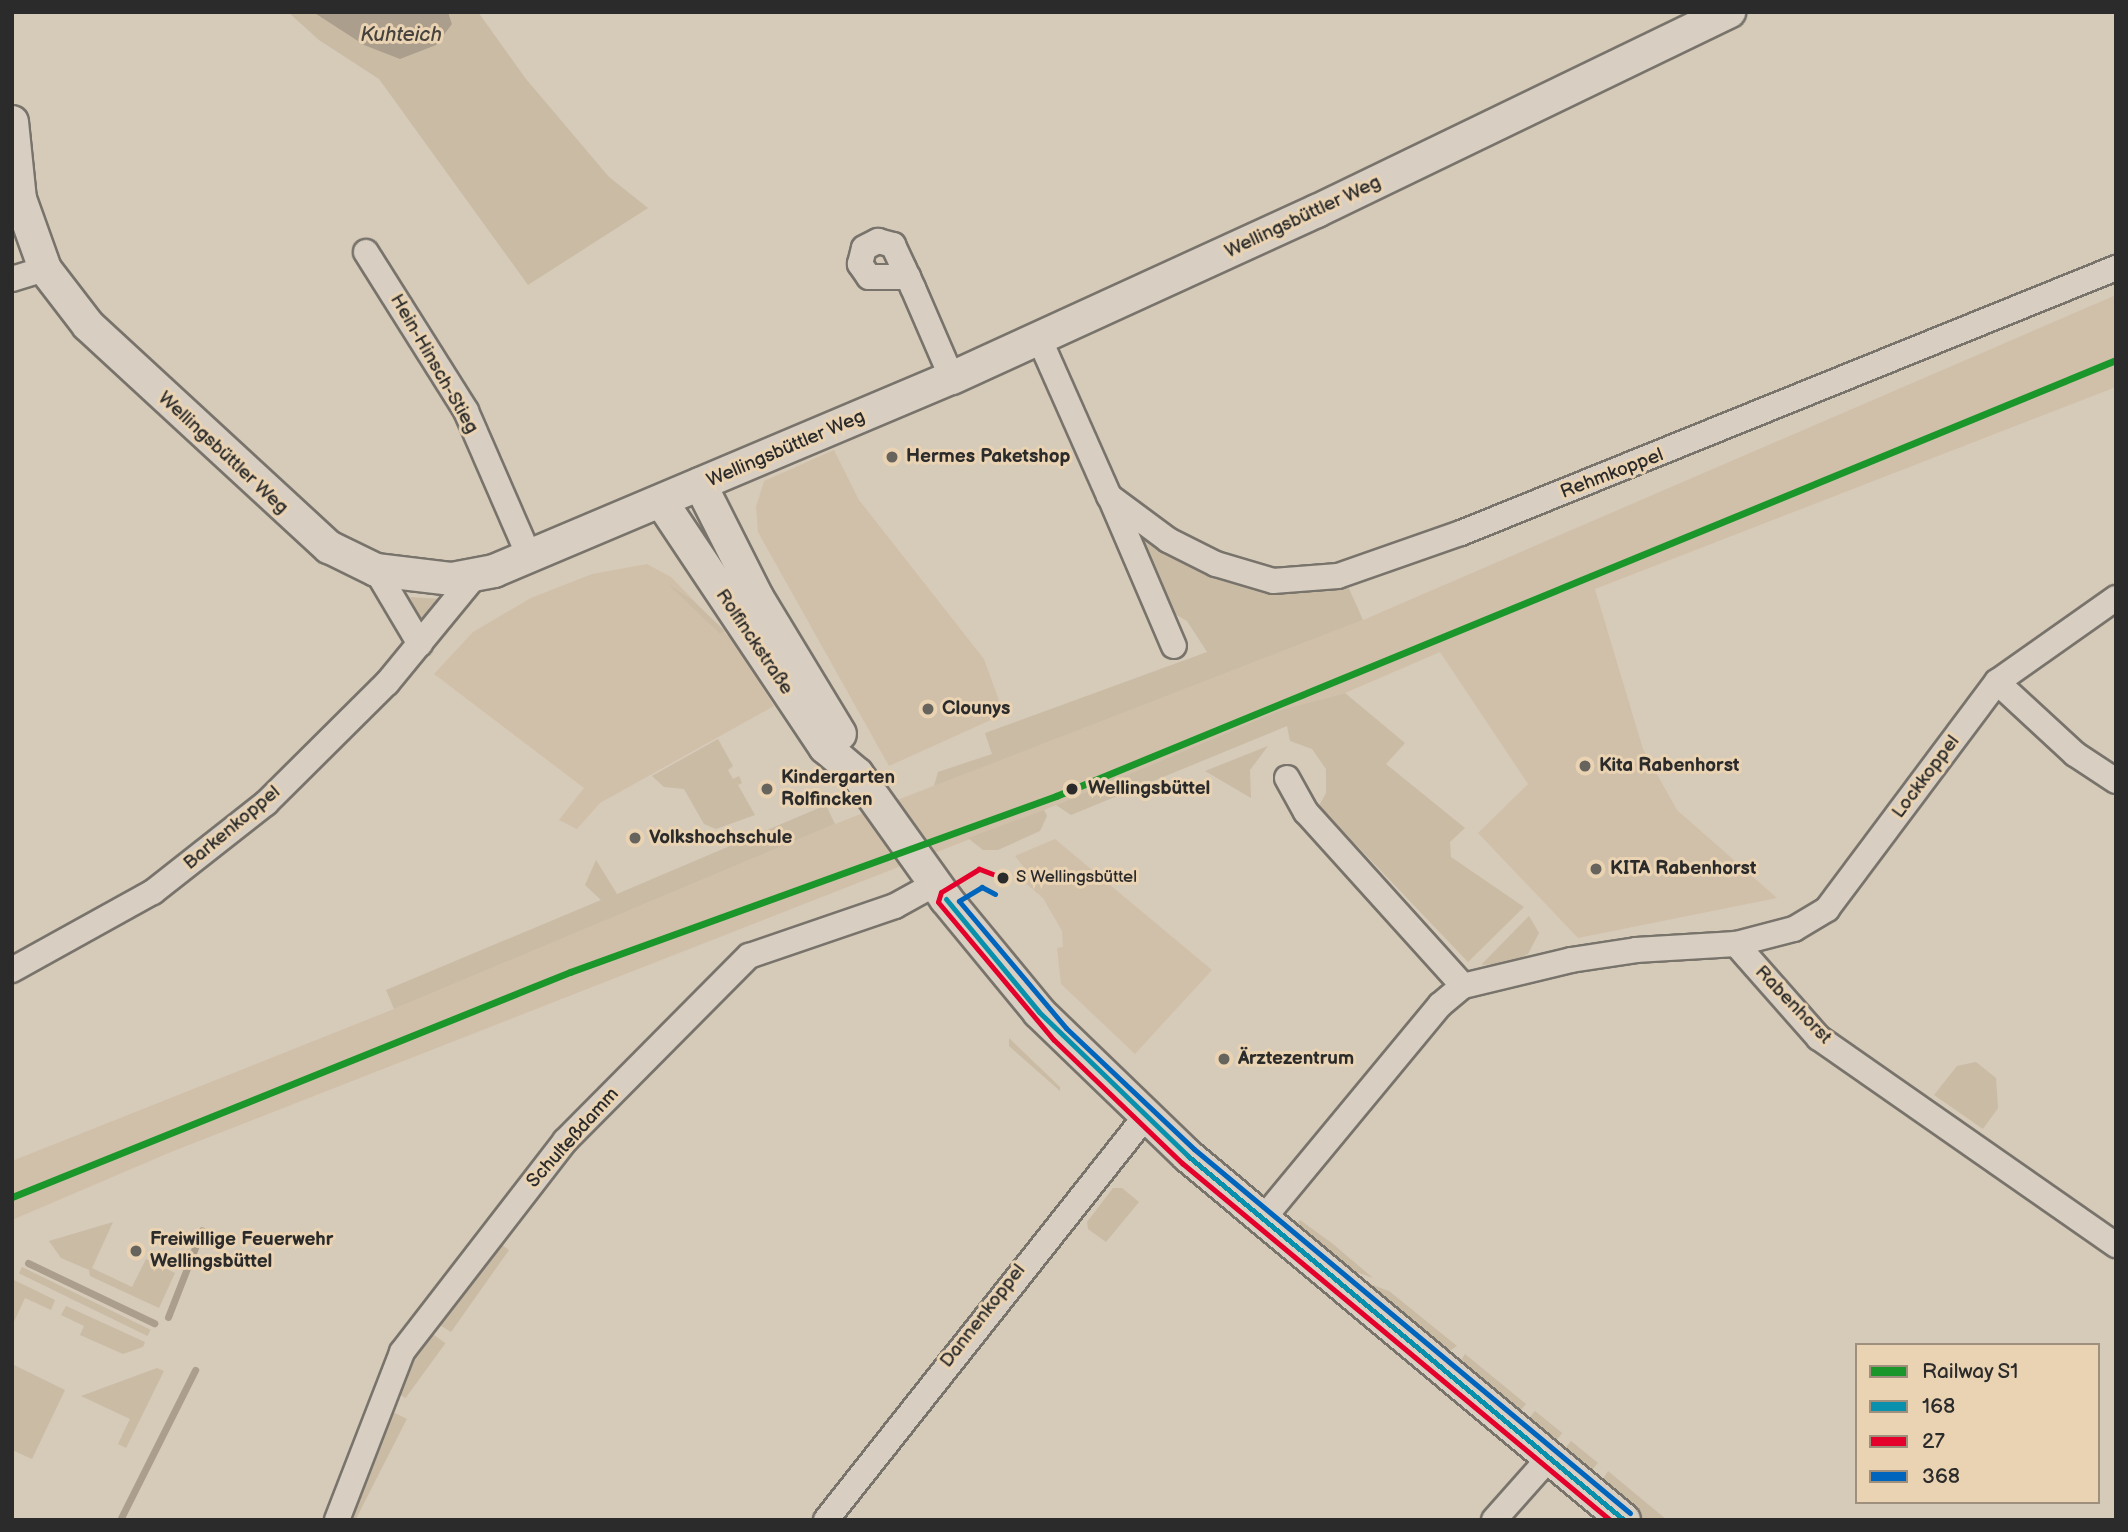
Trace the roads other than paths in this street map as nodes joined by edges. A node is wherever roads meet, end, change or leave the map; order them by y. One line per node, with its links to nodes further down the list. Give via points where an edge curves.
1 (1729, 12): 8 (main road, Wellingsbüttler Weg)
2 (12, 122): 5 (main road, Wellingsbüttler Weg, via 20,198)
3 (366, 252): 13 (street, Hein-Hinsch-Stieg, via 466,411)
4 (2116, 268): 11 (street, Rehmkoppel, via 1660,455 1338,576 1273,581 1216,564 1168,540)
5 (45, 270): 7 (street); 14 (main road, Wellingsbüttler Weg, via 88,325 266,493 329,547)
6 (908, 277): 9 (street)
7 (12, 279)
8 (1039, 338): 9 (main road, Wellingsbüttler Weg); 11 (street, Rehmkoppel)
9 (952, 378): 10 (main road, Wellingsbüttler Weg)
10 (700, 484): 12 (main road, Wellingsbüttler Weg); 20 (main road, Rolfinckstraße, via 757,597 845,741)
11 (1109, 496): 18 (street, Rehmkoppel)
12 (661, 501): 13 (main road, Wellingsbüttler Weg); 20 (main road, Rolfinckstraße, via 825,747)
13 (529, 556): 15 (main road, Wellingsbüttler Weg)
14 (376, 570): 15 (main road, Wellingsbüttler Weg, via 426,579); 17 (street)
15 (475, 576): 17 (street, Barkenkoppel)
16 (2116, 598): 19 (street, Lockkoppel)
17 (420, 644): 25 (street, Barkenkoppel, via 266,803 153,892)
18 (1174, 646)
19 (1997, 681): 22 (street, via 2075,754); 24 (street, Lockkoppel, via 1827,909 1794,929)
20 (857, 774): 23 (main road, Rolfinckstraße)
21 (1286, 778): 26 (street, via 1306,812)
22 (2116, 780)
23 (935, 884): 27 (main road, Rolfinckstraße, via 1039,1012); 31 (street, Schulteßdamm, via 895,906 749,956 565,1142 402,1352)
24 (1736, 944): 26 (street, via 1636,950 1571,960); 29 (street, Rabenhorst, via 1819,1038)
25 (12, 970)
26 (1463, 986): 28 (street, via 1440,1005)
27 (1145, 1116): 28 (main road, Rolfinckstraße); 32 (street, Dannenkoppel)
28 (1262, 1220): 30 (main road, Rolfinckstraße)
29 (2116, 1245)
30 (1550, 1457): 33 (street); 34 (main road, Rolfinckstraße)
31 (337, 1520)
32 (826, 1520)
33 (1494, 1520)
34 (1624, 1520)

